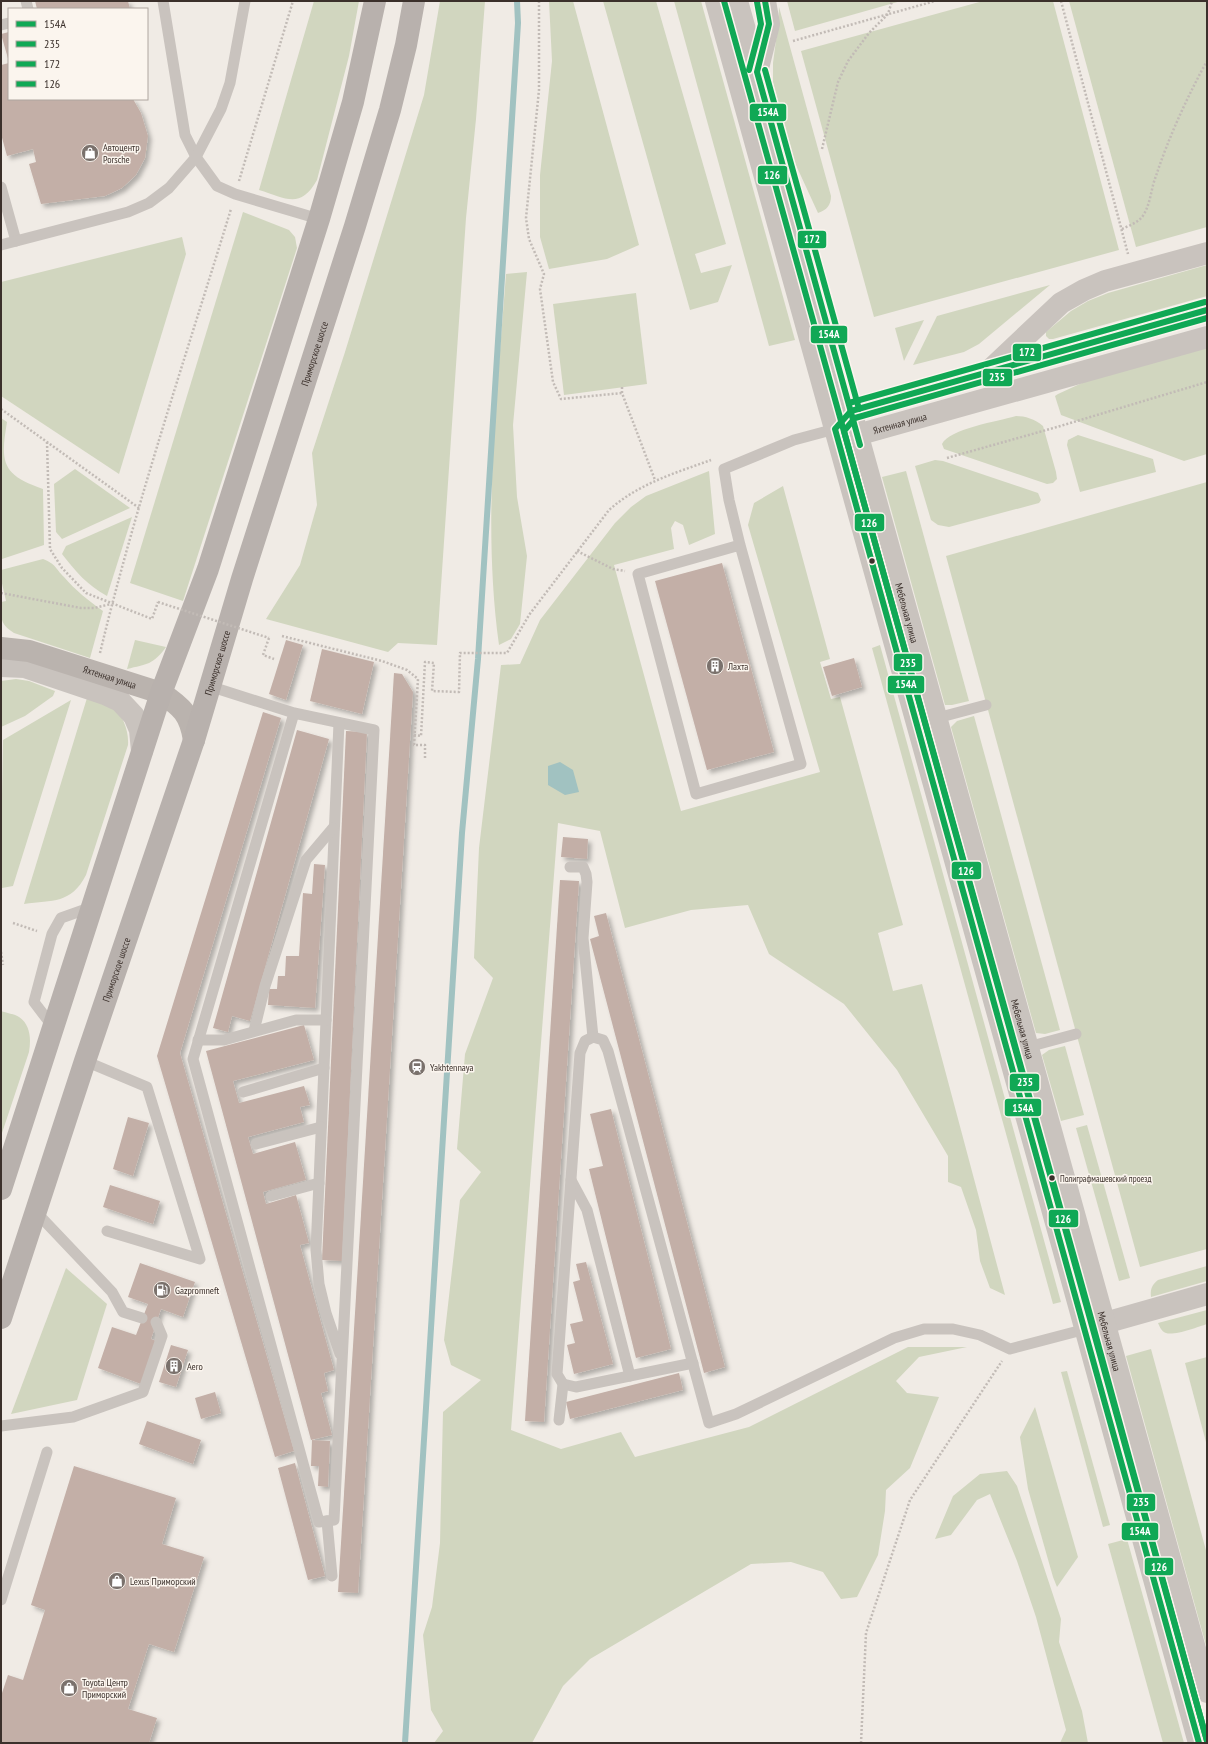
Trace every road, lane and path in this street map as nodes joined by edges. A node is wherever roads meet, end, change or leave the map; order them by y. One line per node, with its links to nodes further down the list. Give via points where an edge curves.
1 (163, 1): 18 (lane, via 185,135)
2 (245, 1): 18 (lane, via 230,83 221,109)
3 (292, 1): 20 (path)
4 (376, 1): 21 (main road, via 353,102)
5 (414, 1): 54 (main road, Приморское шоссе, via 390,110)
6 (538, 1): 32 (path, via 539,90 526,218 529,239 544,274 540,288 553,382 561,399)
7 (716, 1): 35 (street, Мебельная улица)
8 (737, 1): 16 (street)
9 (765, 1): 16 (street, via 769,24)
10 (892, 1): 13 (path)
11 (935, 1): 13 (path)
12 (1061, 1): 22 (path)
13 (888, 14): 14 (path); 17 (path, via 869,33 848,61 838,82)
14 (793, 41)
15 (1207, 61): 22 (path, via 1155,177 1150,203 1144,215)
16 (757, 72): 34 (street)
17 (822, 148)
18 (196, 157): 20 (lane, via 217,186); 23 (lane, via 169,188 149,203 128,212)
19 (1, 186): 23 (lane)
20 (235, 194): 21 (lane); 41 (path)
21 (319, 219): 55 (main road, via 208,569)
22 (1122, 229): 26 (path)
23 (16, 241): 24 (lane)
24 (1, 245)
25 (1207, 253): 29 (street, via 1105,281 1084,290 1061,303)
26 (1129, 255)
27 (1207, 310): 29 (street)
28 (1207, 337): 36 (street, Яхтенная улица)
29 (989, 372): 34 (street)
30 (1207, 382): 38 (path)
31 (622, 387): 32 (path)
32 (622, 393): 40 (path)
33 (1, 409): 37 (path)
34 (851, 411): 35 (street); 36 (street, Мебельная улица)
35 (835, 429): 36 (street); 42 (lane, via 794,440 724,469); 93 (street, Мебельная улица)
36 (858, 435): 58 (street, Мебельная улица)
37 (47, 442): 41 (path); 46 (path, via 50,549 62,568 86,593)
38 (947, 458)
39 (712, 460): 40 (path)
40 (655, 480): 43 (path, via 622,498 609,510)
41 (139, 508): 46 (path)
42 (740, 545): 44 (lane); 44 (lane, via 801,764 696,794)
43 (578, 552): 44 (path, via 613,569); 53 (path, via 529,615 507,653 460,652 459,692 432,691 434,662 426,662)
44 (638, 574)
45 (1, 593): 46 (path, via 81,608 94,608)
46 (112, 603): 49 (path); 50 (path, bridge, via 152,619 158,602 269,638 263,655)
47 (282, 636): 52 (path, via 382,661 407,670)
48 (1, 648): 55 (main road, Яхтенная улица, via 29,651)
49 (99, 656)
50 (274, 659)
51 (1, 666): 62 (street, Яхтенная улица, via 25,667 120,701 134,716 140,730)
52 (418, 679): 53 (path); 60 (path)
53 (424, 679): 60 (path, via 421,736)
54 (209, 686): 57 (lane); 61 (main road, Приморское шоссе)
55 (161, 693): 61 (main road, Яхтенная улица, via 179,705 192,726); 62 (main road)
56 (986, 705): 58 (lane)
57 (294, 713): 59 (lane); 76 (lane)
58 (937, 718): 77 (street, Мебельная улица)
59 (339, 723): 71 (lane); 95 (lane, via 374,730)
60 (414, 735): 63 (path, via 414,745 425,745)
61 (194, 740): 78 (main road, Приморское шоссе)
62 (142, 751): 66 (main road)
63 (425, 760)
64 (333, 828): 73 (lane, via 306,860 265,986)
65 (570, 866): 75 (lane, via 583,867 586,874 583,938)
66 (92, 907): 72 (main road); 72 (lane, via 61,918 52,934 34,1002)
67 (13, 924): 68 (path)
68 (31, 929)
69 (1, 952): 70 (path)
70 (3, 966)
71 (326, 1020): 73 (lane, via 296,1020); 79 (lane)
72 (53, 1027): 85 (main road)
73 (254, 1031): 76 (lane, via 224,1040)
74 (1076, 1034): 77 (lane)
75 (593, 1037): 83 (lane, via 585,1041 580,1053); 96 (lane, via 603,1040 608,1051)
76 (198, 1040): 102 (lane, via 193,1059 319,1522)
77 (1028, 1047): 93 (street, Мебельная улица)
78 (85, 1061): 87 (main road, Приморское шоссе); 88 (lane, via 147,1087 200,1259)
79 (324, 1068): 80 (lane); 81 (lane)
80 (243, 1092)
81 (321, 1127): 82 (lane); 84 (lane)
82 (256, 1144)
83 (571, 1180): 97 (lane, via 587,1210); 98 (lane, via 556,1374)
84 (319, 1183): 86 (lane); 95 (lane, via 316,1250 319,1284)
85 (1, 1188)
86 (271, 1196)
87 (36, 1212): 90 (main road, Приморское шоссе); 91 (lane, via 112,1292 123,1312)
88 (106, 1230)
89 (1207, 1294): 93 (street)
90 (1, 1318)
91 (142, 1318)
92 (156, 1322): 100 (lane, via 162,1336 143,1392 73,1417)
93 (1095, 1326): 94 (lane); 105 (street, Мебельная улица); 107 (street, Мебельная улица)
94 (1010, 1349): 96 (lane, via 980,1334 953,1329 924,1329 894,1338 736,1414 709,1423); 106 (path, via 910,1500 866,1633)
95 (342, 1360): 102 (lane, via 334,1520)
96 (693, 1363): 97 (lane)
97 (630, 1376): 98 (lane, via 576,1387)
98 (563, 1384): 99 (lane)
99 (559, 1420)
100 (1, 1426)
101 (47, 1452): 104 (lane)
102 (327, 1521): 103 (lane)
103 (332, 1576)
104 (1, 1600)
105 (1207, 1692)
106 (861, 1743)
107 (1199, 1743)

